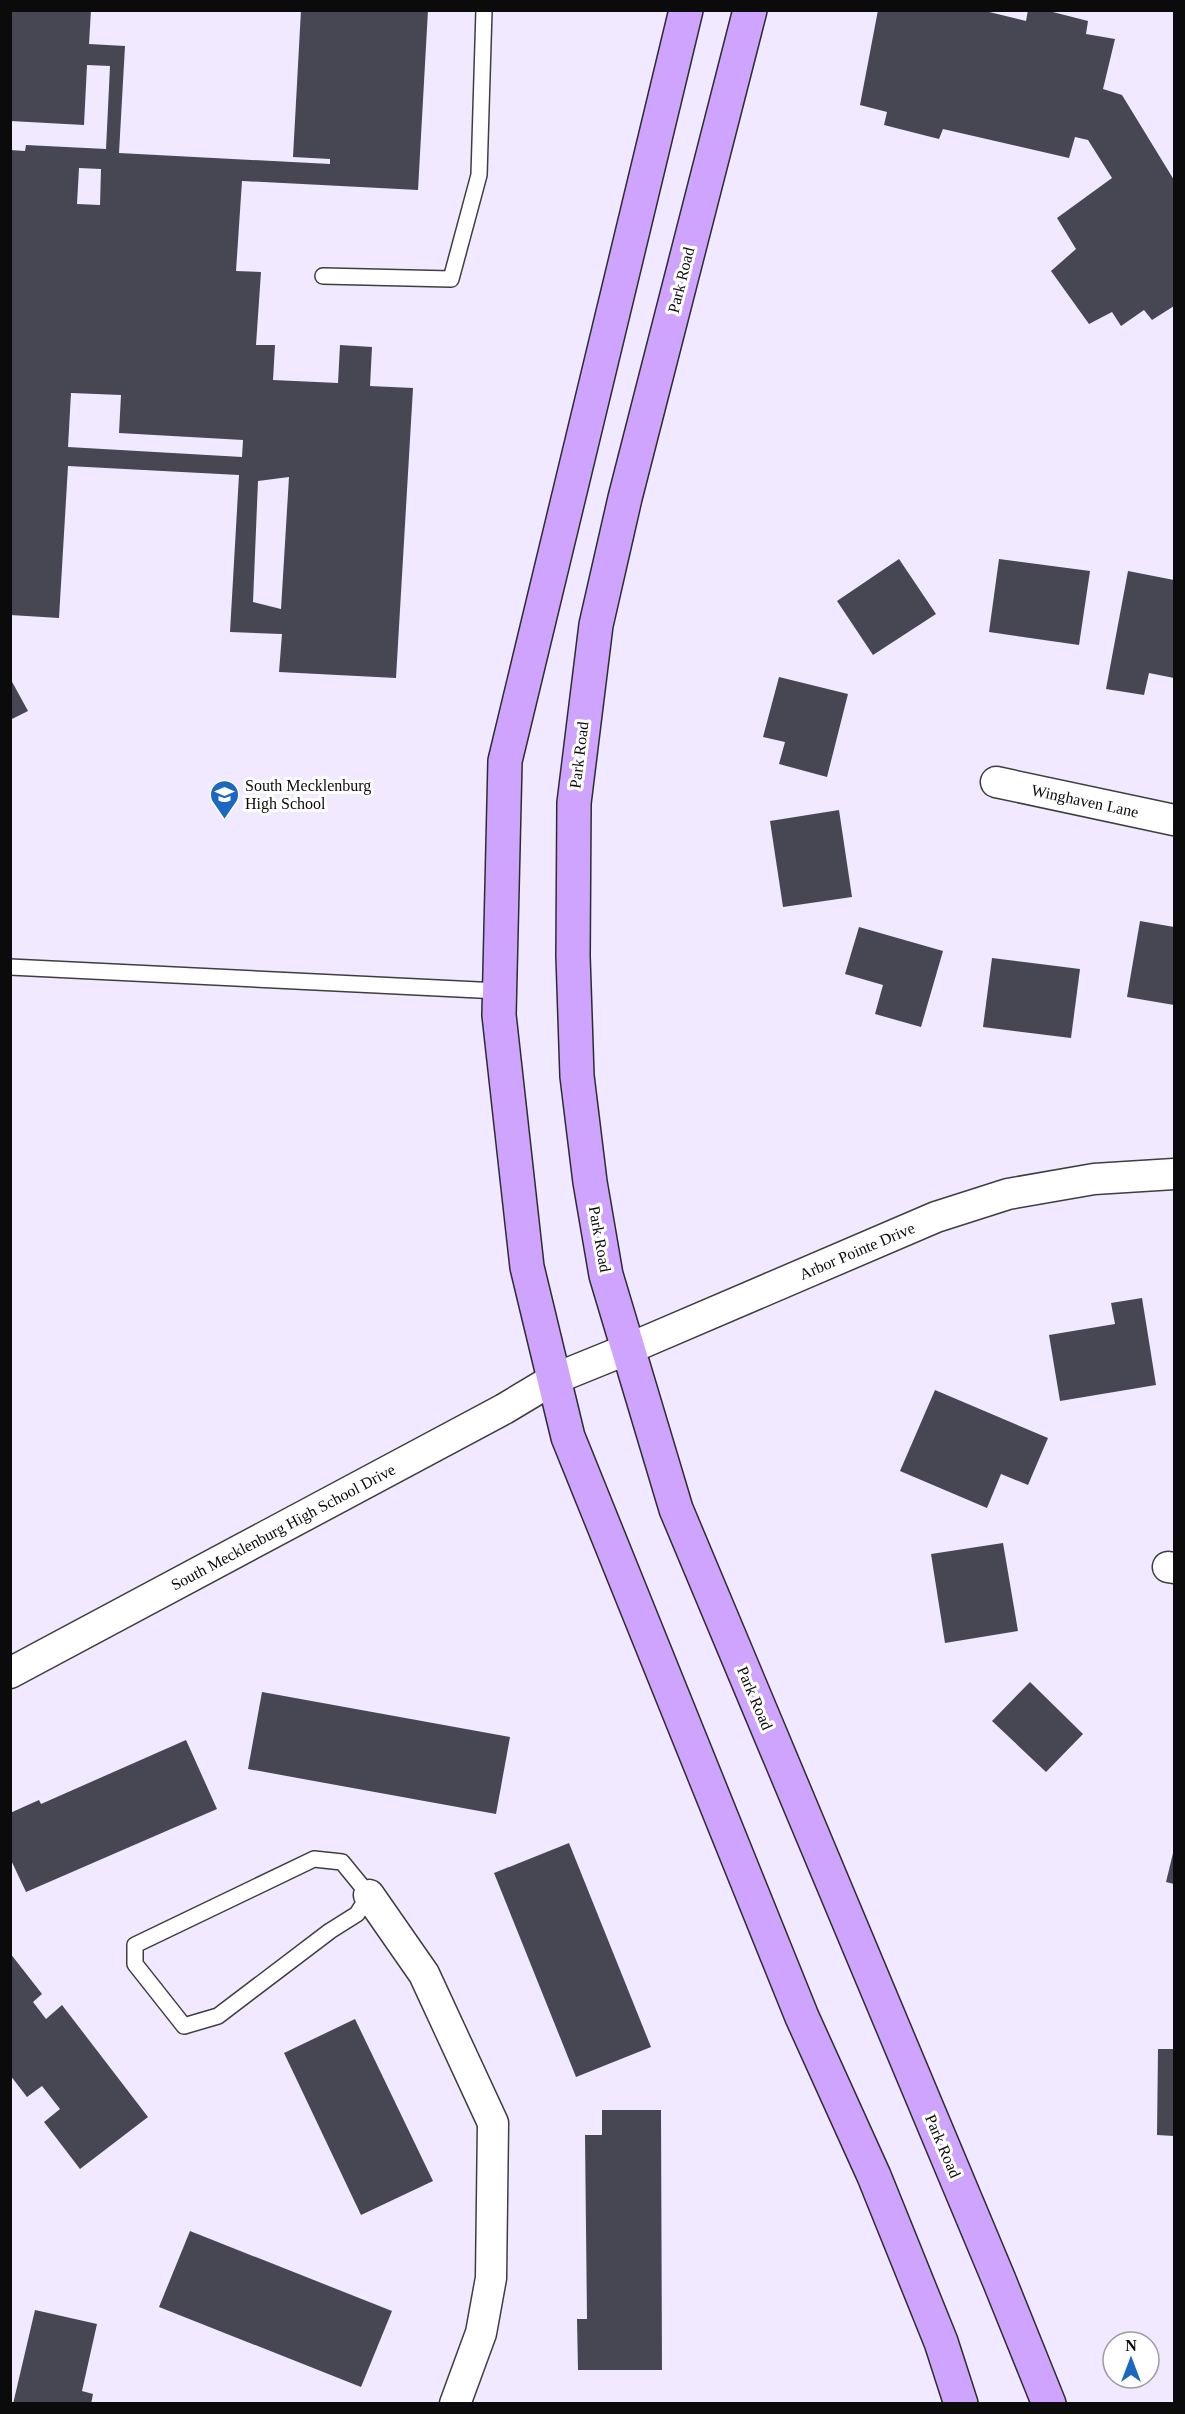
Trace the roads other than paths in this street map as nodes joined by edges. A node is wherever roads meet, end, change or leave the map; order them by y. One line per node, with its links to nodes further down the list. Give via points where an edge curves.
1 (484, 10): 4 (lane, via 479,175 451,279)
2 (686, 10): 8 (main road, via 505,761)
3 (750, 10): 10 (main road, Park Road, via 596,625 574,803 577,1076 606,1275)
4 (324, 276)
5 (996, 782): 6 (street, Winghaven Lane)
6 (1174, 820)
7 (10, 967): 8 (lane)
8 (499, 991): 11 (main road, via 527,1267)
9 (1174, 1174): 10 (street, Arbor Pointe Drive, via 1094,1179 1008,1194 936,1217)
10 (628, 1349): 11 (street, Arbor Pointe Drive); 16 (main road, Park Road, via 676,1509)
11 (554, 1379): 12 (street, South Mecklenburg High School Drive); 15 (main road, via 577,1459 802,2017 874,2176)
12 (10, 1673)
13 (369, 1895): 13 (lane, via 357,1914 218,2016 206,2020 183,2026 135,1964 135,1945 314,1859 342,1862); 14 (street, via 424,1974 493,2123 491,2278 481,2333)
14 (455, 2403)
15 (961, 2403)
16 (1049, 2403)

